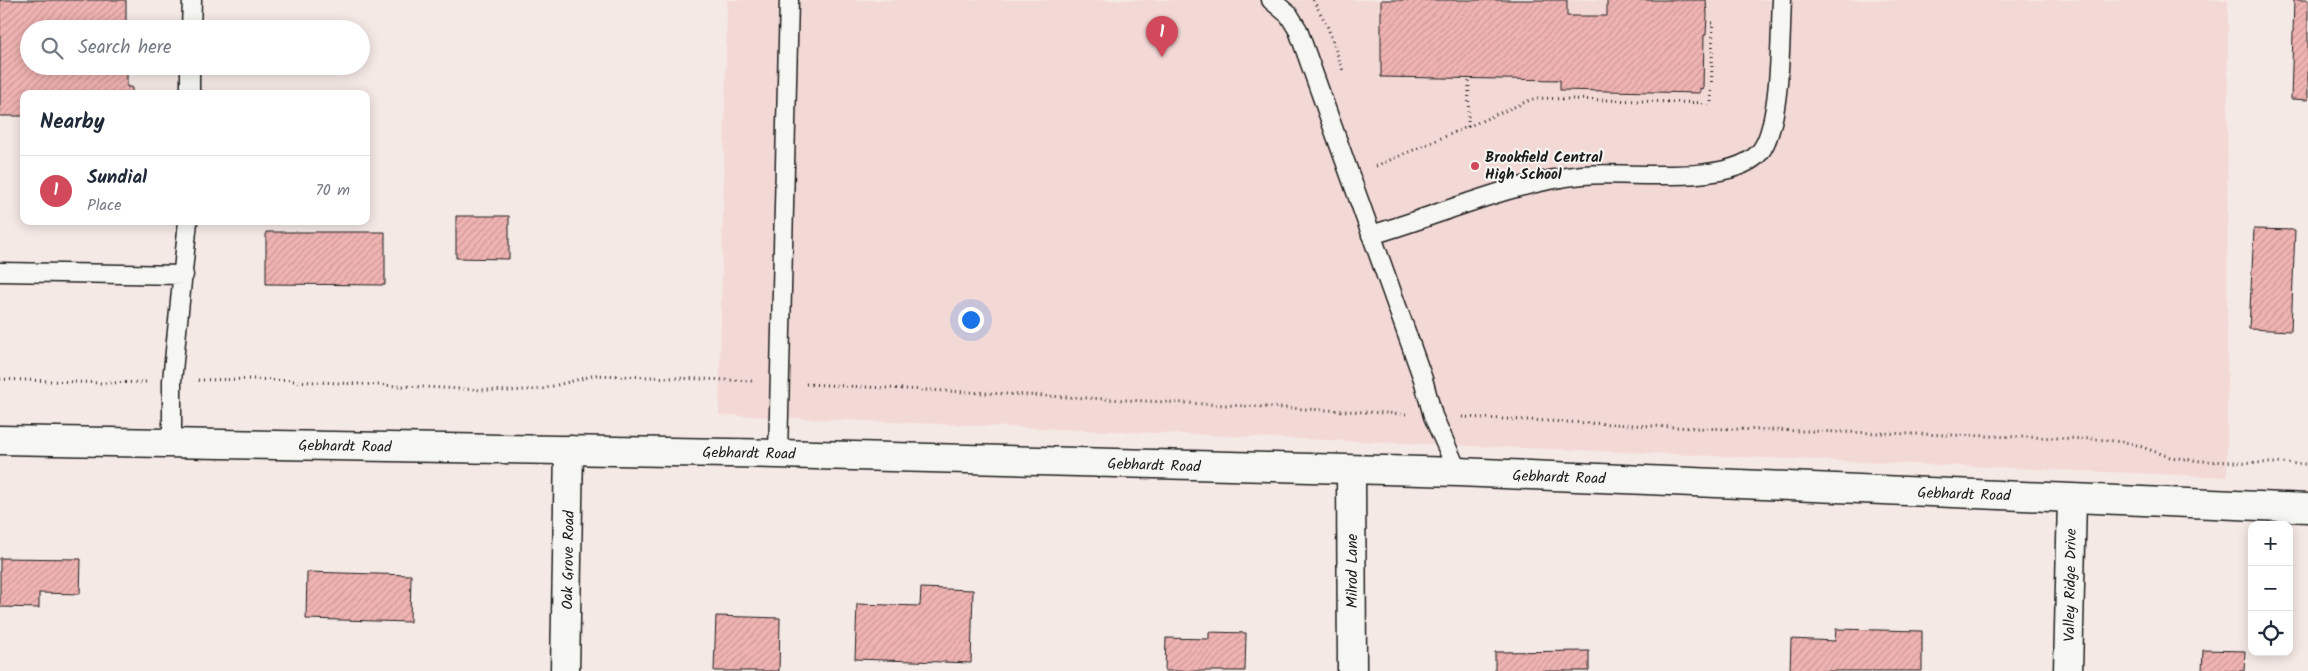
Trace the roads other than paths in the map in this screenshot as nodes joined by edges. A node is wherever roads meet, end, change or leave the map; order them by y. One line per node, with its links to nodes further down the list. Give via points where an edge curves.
1 (192, 0): 5 (lane)
2 (789, 0): 15 (lane)
3 (1271, 0): 9 (lane, via 1289,15 1298,30)
4 (1782, 0): 9 (lane, via 1773,121 1758,155 1732,169 1704,174 1582,175 1539,183 1472,201)
5 (191, 20)
6 (190, 75): 7 (lane)
7 (190, 90)
8 (188, 225): 11 (lane)
9 (1371, 235): 17 (lane, via 1433,416)
10 (0, 272): 11 (lane)
11 (184, 276): 13 (lane, via 172,381)
12 (0, 440): 13 (street, Gebhardt Road)
13 (172, 443): 14 (street, Gebhardt Road)
14 (569, 450): 15 (street, Gebhardt Road); 20 (street, Oak Grove Road)
15 (778, 454): 16 (street, Gebhardt Road)
16 (1351, 470): 17 (street, Gebhardt Road); 21 (street, Milrod Lane)
17 (1458, 472): 18 (street, Gebhardt Road)
18 (2072, 499): 19 (street, Gebhardt Road); 22 (street, Valley Ridge Drive)
19 (2308, 508)
20 (565, 671)
21 (1352, 671)
22 (2068, 671)

